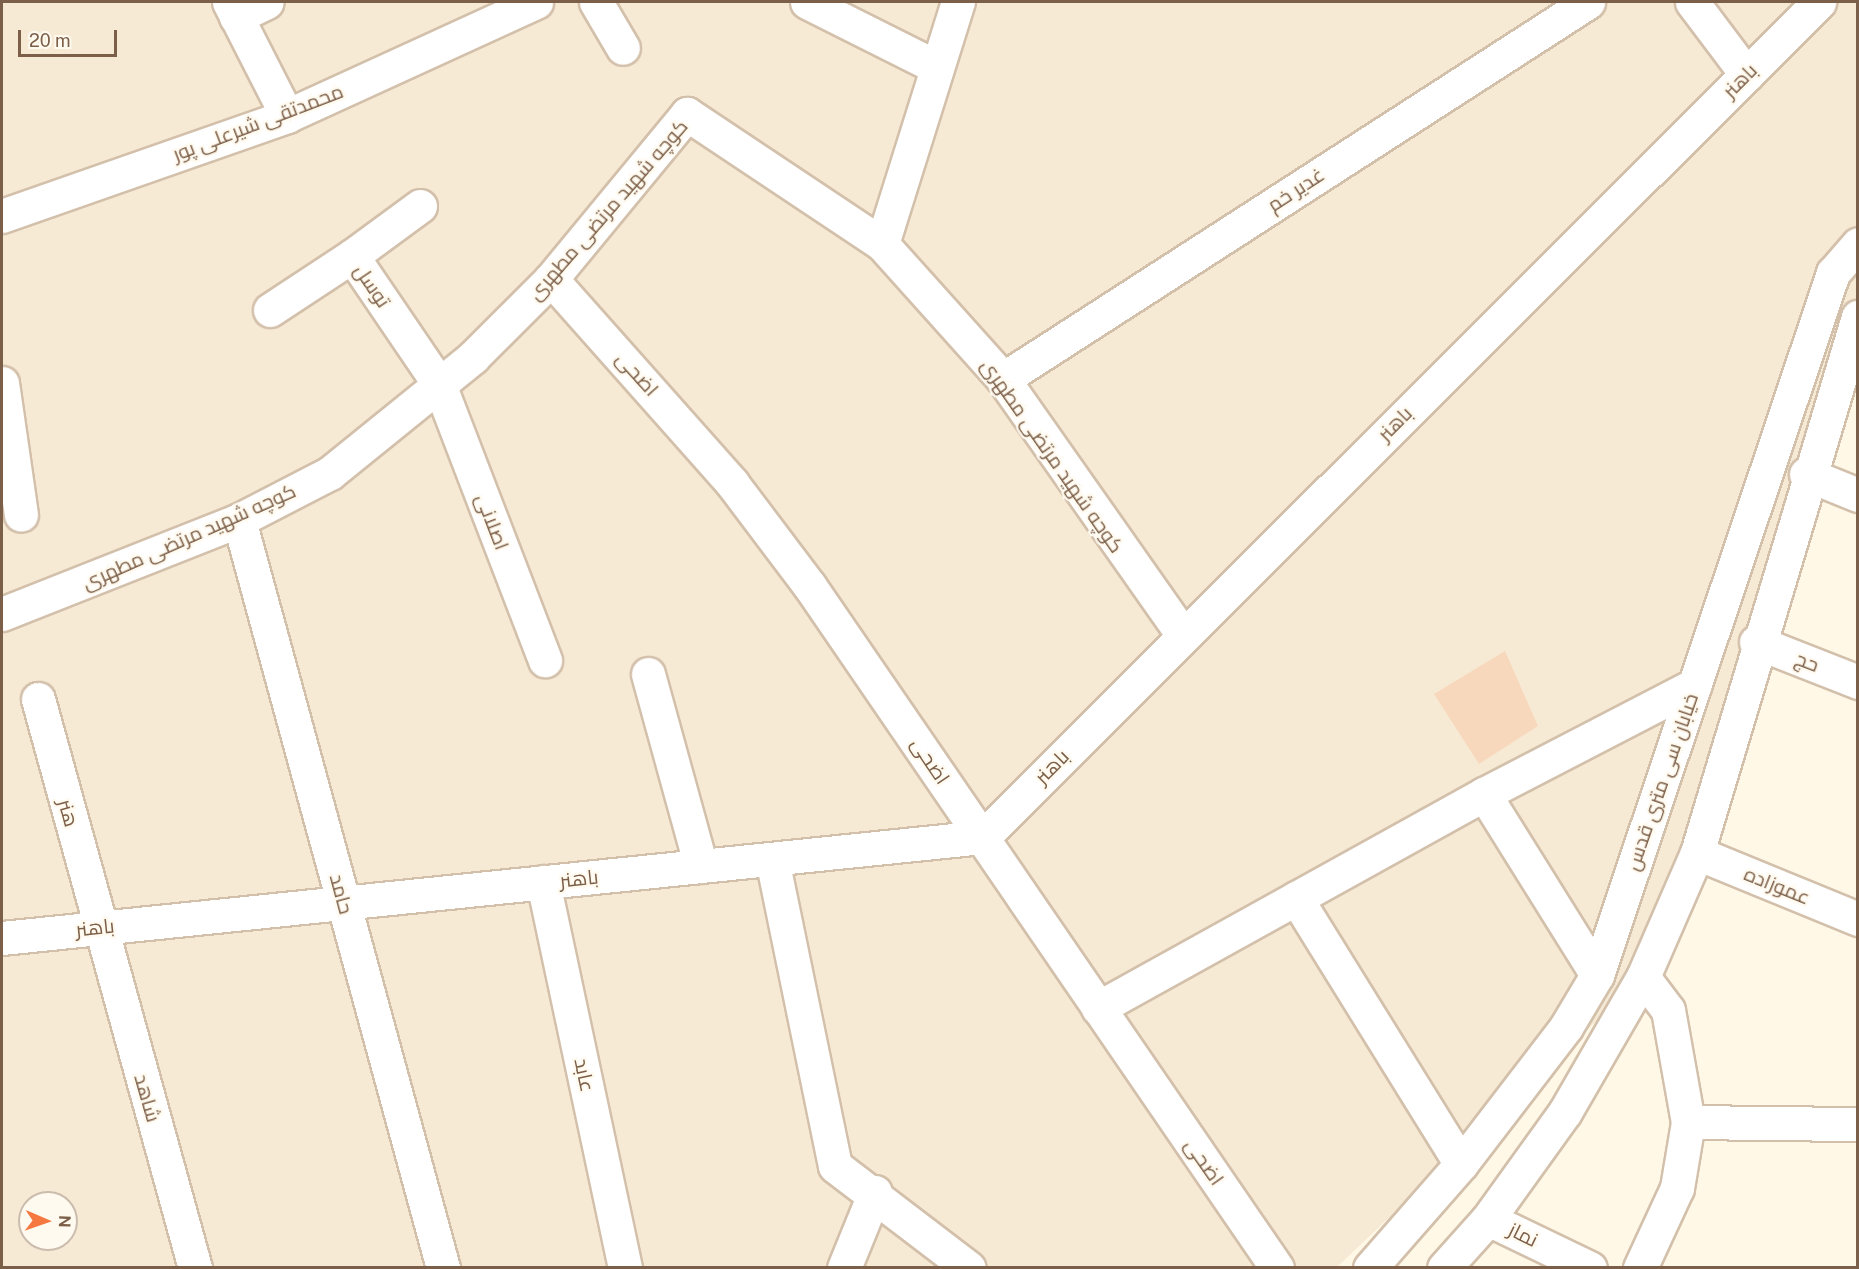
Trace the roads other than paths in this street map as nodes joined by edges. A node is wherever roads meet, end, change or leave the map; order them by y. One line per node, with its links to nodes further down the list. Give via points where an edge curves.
1 (267, 2): 9 (street)
2 (596, 2): 10 (street)
3 (807, 2): 11 (street)
4 (958, 2): 11 (street)
5 (1588, 2): 22 (street, غدیر خم)
6 (1692, 2): 12 (street)
7 (1819, 2): 12 (street, باهنر)
8 (522, 8): 13 (street, محمدتقی شیرعلی پور)
9 (233, 9): 13 (street)
10 (623, 48)
11 (937, 68): 16 (street)
12 (1747, 75): 30 (street, باهنر)
13 (287, 116): 15 (street, محمدتقی شیرعلی پور)
14 (420, 207): 18 (street, توسل)
15 (2, 216)
16 (882, 244): 19 (street, کوچه شهید مرتضی مطهری, via 687,114); 22 (street, کوچه شهید مرتضی مطهری)
17 (1857, 244): 35 (street, خیابان سی متری قدس, via 1833,273)
18 (352, 256): 20 (street); 24 (street, توسل)
19 (551, 279): 24 (street, کوچه شهید مرتضی مطهری); 38 (street, اضحی, via 732,483)
20 (270, 310)
21 (1857, 317): 25 (street)
22 (1004, 379): 30 (street, کوچه شهید مرتضی مطهری)
23 (2, 383): 27 (street)
24 (439, 384): 28 (street, کوچه شهید مرتضی مطهری, via 330,473); 32 (street, اصلانی)
25 (1806, 474): 26 (street); 31 (street)
26 (1857, 495)
27 (21, 515)
28 (239, 520): 29 (street, کوچه شهید مرتضی مطهری); 44 (street, حامد)
29 (2, 614)
30 (1183, 634): 38 (street, باهنر)
31 (1756, 642): 34 (street, حج); 39 (street)
32 (545, 660)
33 (648, 674): 41 (street)
34 (1857, 682)
35 (1694, 685): 37 (street); 48 (street, خیابان سی متری قدس)
36 (38, 699): 46 (street, هنر)
37 (1484, 794): 43 (street); 48 (street)
38 (982, 837): 40 (street, باهنر); 50 (street, اضحی)
39 (1697, 853): 45 (street, عموزاده); 49 (street)
40 (772, 859): 41 (street, باهنر); 54 (street, via 835,1166)
41 (701, 866): 42 (street, باهنر)
42 (543, 882): 44 (street, باهنر); 58 (street, عابد)
43 (1296, 898): 50 (street); 53 (street)
44 (343, 903): 46 (street, باهنر); 57 (street, حامد)
45 (1857, 920)
46 (99, 928): 47 (street, باهنر); 56 (street, شاهد)
47 (2, 938)
48 (1597, 975): 53 (street, خیابان سی متری قدس, via 1566,1027)
49 (1643, 977): 51 (street, via 1668,1010); 55 (street, via 1564,1112)
50 (1098, 1008): 61 (street, اضحی)
51 (1688, 1122): 52 (street); 65 (street, via 1677,1188)
52 (1857, 1124)
53 (1461, 1164): 62 (street, خیابان سی متری قدس)
54 (876, 1192): 59 (street); 60 (street)
55 (1488, 1219): 63 (street); 64 (street, نماز)
56 (195, 1268)
57 (443, 1268)
58 (625, 1268)
59 (844, 1268)
60 (969, 1268)
61 (1277, 1268)
62 (1371, 1268)
63 (1444, 1268)
64 (1590, 1268)
65 (1640, 1268)

